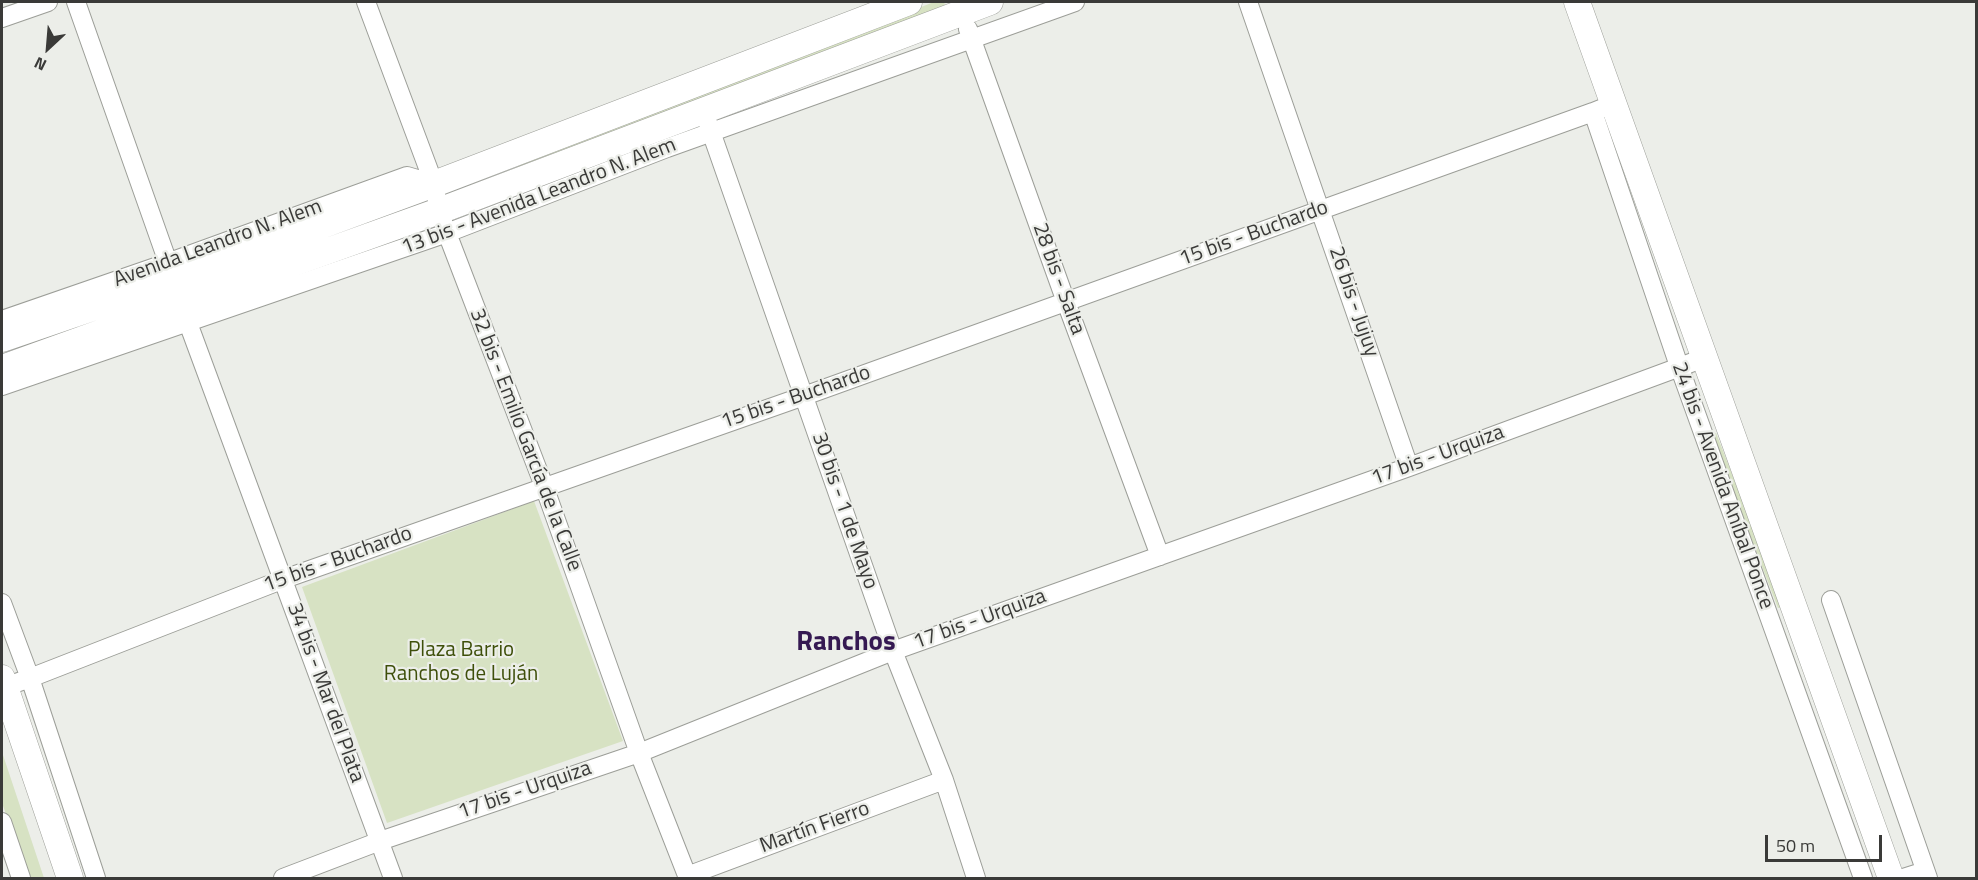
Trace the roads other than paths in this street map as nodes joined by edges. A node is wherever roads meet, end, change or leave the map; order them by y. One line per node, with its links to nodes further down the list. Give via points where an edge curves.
1 (48, 2): 10 (street)
2 (76, 2): 17 (street)
3 (366, 2): 14 (street, 32 bis - Emilio García de la Calle)
4 (909, 2): 14 (main road)
5 (990, 2): 9 (main road, 13 bis - Avenida Leandro N. Alem)
6 (1075, 2): 11 (street, 13 bis - Avenida Leandro N. Alem)
7 (1248, 2): 15 (street, 26 bis - Jujuy)
8 (1577, 2): 12 (main road, 24 bis - Avenida Aníbal Ponce)
9 (960, 6): 11 (street, 28 bis - Salta); 13 (main road, 13 bis - Avenida Leandro N. Alem)
10 (2, 18)
11 (972, 38): 13 (street, 13 bis - Avenida Leandro N. Alem); 18 (street, 28 bis - Salta)
12 (1603, 108): 15 (street, 15 bis - Buchardo); 22 (main road, 24 bis - Avenida Aníbal Ponce); 23 (street, 24 bis - Avenida Aníbal Ponce)
13 (707, 120): 16 (main road, 13 bis - Avenida Leandro N. Alem); 26 (street, 30 bis - 1 de Mayo)
14 (434, 184): 16 (street, 32 bis - Emilio García de la Calle); 17 (main road)
15 (1321, 209): 18 (street, 15 bis - Buchardo); 27 (street, 26 bis - Jujuy)
16 (443, 222): 19 (main road, 13 bis - Avenida Leandro N. Alem); 28 (street, 32 bis - Emilio García de la Calle)
17 (171, 271): 20 (street, Avenida Leandro N. Alem); 21 (main road)
18 (1066, 302): 26 (street, 15 bis - Buchardo); 29 (street, 28 bis - Salta)
19 (185, 314): 24 (main road, 13 bis - Avenida Leandro N. Alem); 25 (street, 13 bis - Avenida Leandro N. Alem); 30 (street, 34 bis - Mar del Plata)
20 (2, 320)
21 (2, 339)
22 (1704, 358): 23 (street, 17 bis - Urquiza); 51 (main road, 24 bis - Avenida Aníbal Ponce)
23 (1679, 366): 27 (street, 17 bis - Urquiza); 50 (street, 24 bis - Avenida Aníbal Ponce)
24 (2, 368)
25 (2, 386)
26 (804, 396): 28 (street, 15 bis - Buchardo); 33 (street, 30 bis - 1 de Mayo)
27 (1409, 467): 29 (street, 17 bis - Urquiza)
28 (544, 486): 30 (street, 15 bis - Buchardo); 37 (street, 32 bis - Emilio García de la Calle)
29 (1160, 556): 33 (street, 17 bis - Urquiza)
30 (284, 579): 34 (street, 15 bis - Buchardo); 40 (street, 34 bis - Mar del Plata)
31 (1831, 600): 41 (street)
32 (2, 603): 34 (street)
33 (893, 651): 37 (street, 17 bis - Urquiza); 38 (street, 30 bis - 1 de Mayo)
34 (30, 678): 35 (street, 15 bis - Buchardo); 46 (street)
35 (3, 684): 45 (main road)
36 (2, 728): 44 (main road)
37 (639, 753): 40 (street, 17 bis - Urquiza); 42 (street, 32 bis - Emilio García de la Calle)
38 (944, 780): 42 (street, Martín Fierro); 49 (street, 30 bis - 1 de Mayo)
39 (2, 822): 43 (street)
40 (380, 841): 47 (street, 17 bis - Urquiza); 48 (street, 34 bis - Mar del Plata)
41 (1927, 875): 52 (street)
42 (687, 877)
43 (21, 879)
44 (53, 879)
45 (70, 879)
46 (96, 879)
47 (283, 879)
48 (393, 879)
49 (976, 879)
50 (1863, 879)
51 (1891, 879)
52 (1903, 879)

